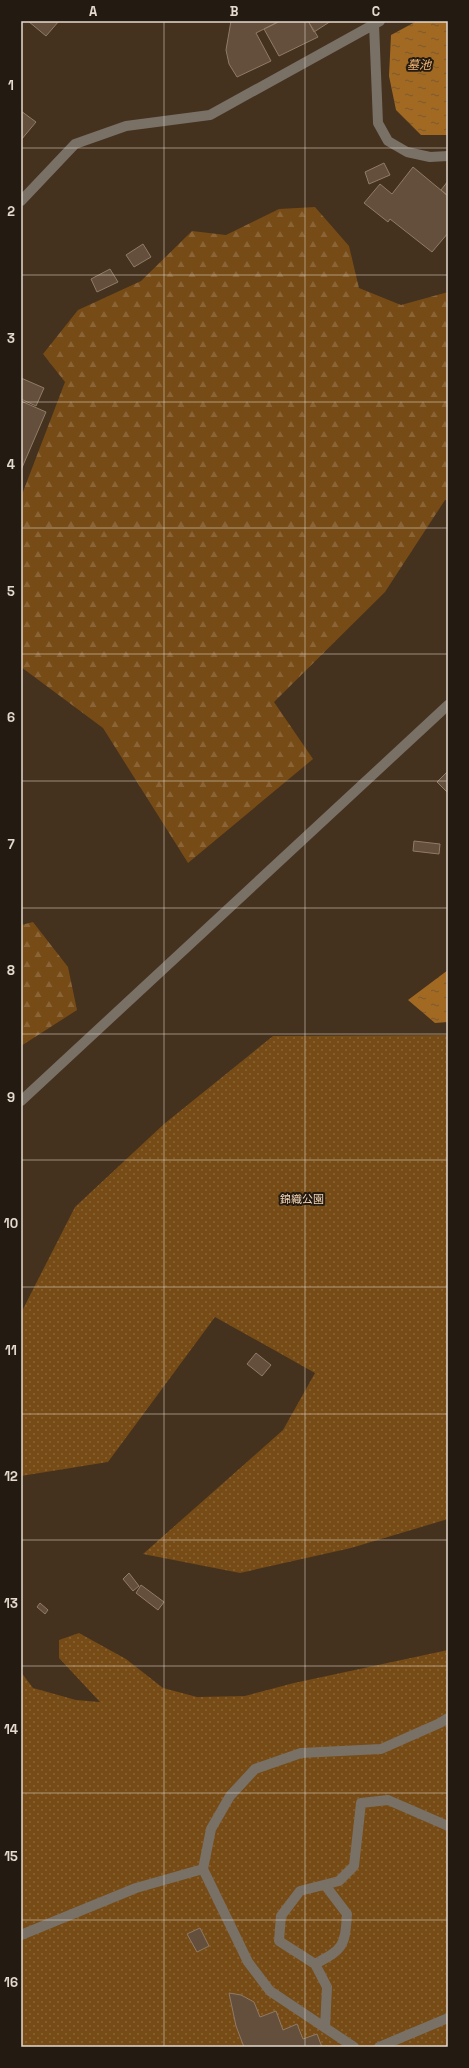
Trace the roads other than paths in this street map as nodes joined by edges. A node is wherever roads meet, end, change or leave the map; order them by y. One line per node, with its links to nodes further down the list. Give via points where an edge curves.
1 (377, 23): 2 (street, via 378,123 381,129 388,141 407,152 430,157); 3 (street, via 210,115 126,126 75,144)
2 (448, 156)
3 (21, 201)
4 (448, 705): 5 (street)
5 (21, 1101)
6 (448, 1718): 8 (street, via 381,1749 301,1753 255,1769 230,1796 211,1829)
7 (448, 1826): 9 (street, via 388,1800 361,1803 354,1866 339,1881)
8 (203, 1869): 10 (street, via 136,1888); 13 (street, via 248,1962 270,1991)
9 (325, 1885): 11 (street, via 347,1914 346,1938 337,1952); 11 (street, via 300,1891 281,1916 280,1941)
10 (21, 1935)
11 (315, 1964): 13 (street, via 327,1987)
12 (448, 2018): 15 (street)
13 (325, 2028): 14 (street)
14 (354, 2047)
15 (379, 2047)

